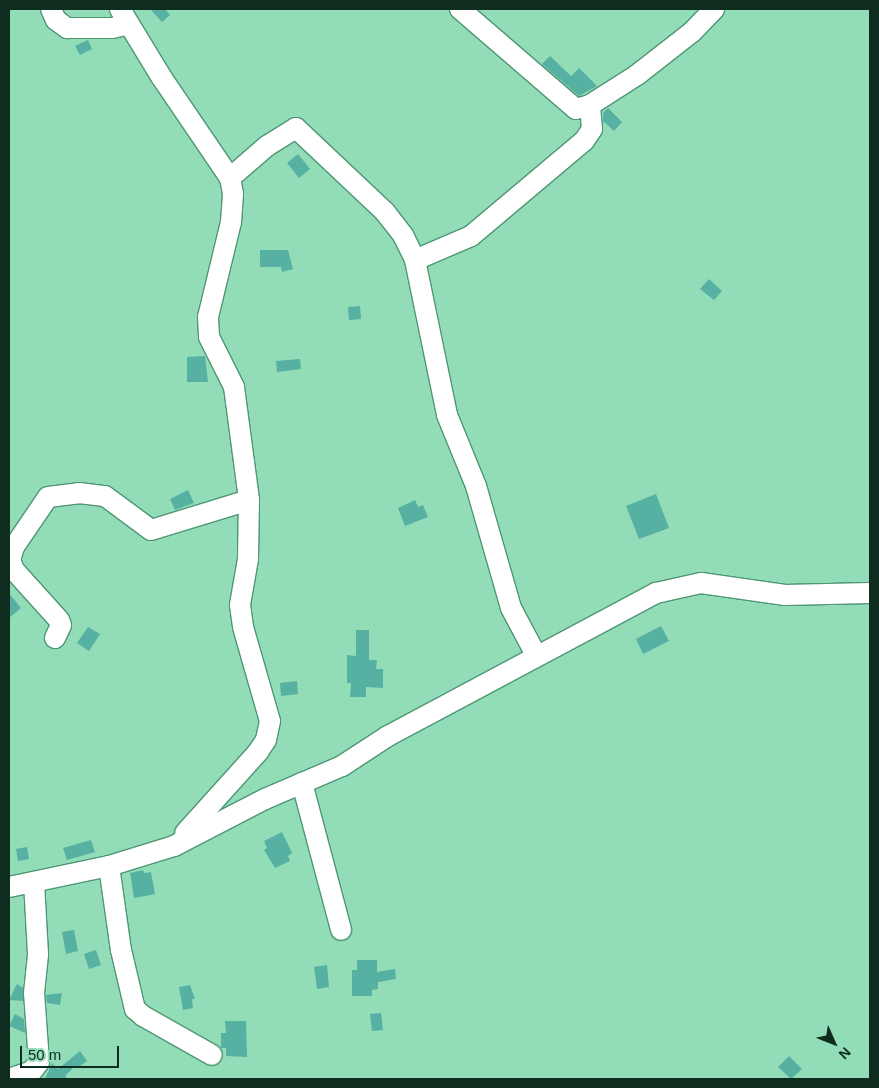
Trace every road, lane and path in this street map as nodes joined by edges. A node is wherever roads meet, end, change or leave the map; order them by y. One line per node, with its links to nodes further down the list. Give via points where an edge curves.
1 (50, 9): 4 (street, via 56,20 67,28 112,28)
2 (460, 9): 5 (street, via 573,108)
3 (714, 9): 5 (street, via 663,56)
4 (124, 17): 6 (street)
5 (590, 106): 7 (street, via 592,129 584,141 471,236)
6 (230, 178): 7 (street, via 267,146 296,128 385,212 403,235); 8 (street, via 233,194 231,222 208,317 209,337 234,387)
7 (415, 260): 11 (street, via 447,415 476,486 511,608)
8 (249, 500): 10 (street, via 151,530 105,496 79,493 48,498 14,547 10,560 14,570 59,620 61,625); 13 (street, via 248,559 240,605 243,627 270,721 266,740 235,781)
9 (870, 593): 11 (street, via 786,595 701,583 674,588 656,593)
10 (55, 638)
11 (536, 655): 12 (street, via 388,736 342,766)
12 (302, 783): 13 (street); 17 (street)
13 (174, 846): 14 (street)
14 (109, 866): 15 (street); 18 (street, via 121,950 135,1009)
15 (34, 882): 16 (street); 19 (street, via 38,954 34,992 39,1062 32,1071)
16 (9, 887)
17 (341, 930)
18 (212, 1055)
19 (9, 1079)

